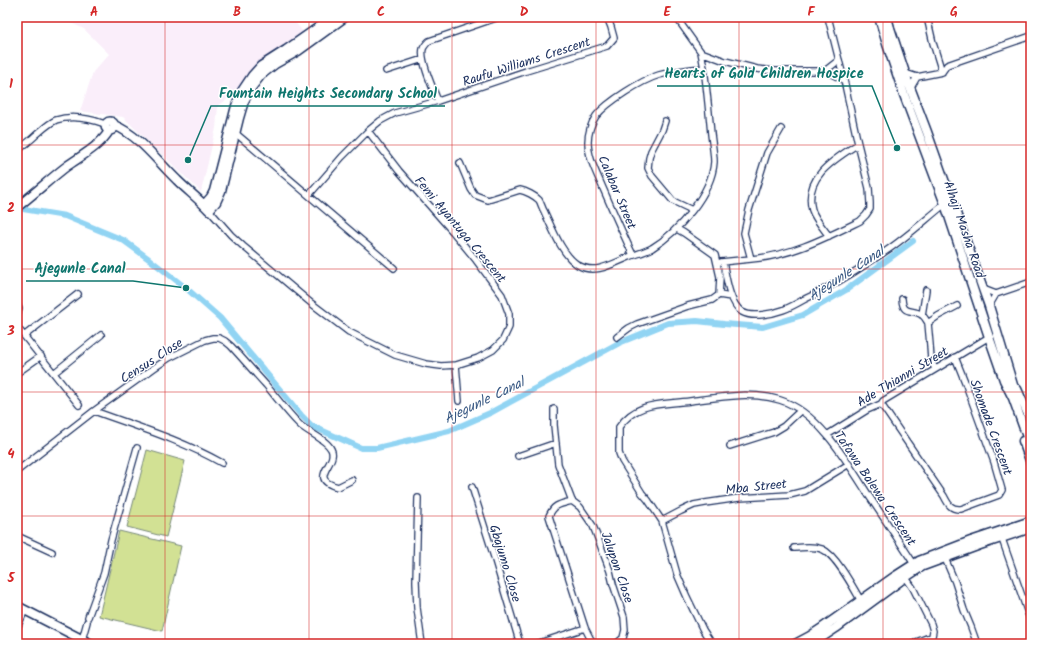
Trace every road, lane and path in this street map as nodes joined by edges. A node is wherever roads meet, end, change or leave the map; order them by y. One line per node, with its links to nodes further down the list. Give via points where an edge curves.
1 (334, 17): 26 (main road, via 262,66 252,76 236,106)
2 (345, 17): 26 (main road, via 261,76 244,101)
3 (499, 17): 12 (street, via 429,41 423,49)
4 (607, 17): 22 (street, Raufu Williams Crescent, via 614,38 607,46 526,70)
5 (676, 17): 11 (street)
6 (828, 17): 13 (street)
7 (879, 17): 32 (main road, Alhaji Masha Road, via 903,92)
8 (887, 17): 18 (main road, Alhaji Masha Road)
9 (927, 17): 17 (street)
10 (1031, 36): 17 (street, via 947,65)
11 (701, 52): 14 (street); 15 (street, via 757,69)
12 (423, 59): 16 (street); 22 (street)
13 (839, 60): 15 (street); 20 (street)
14 (704, 68): 35 (street, via 714,161 711,177); 39 (street, Calabar Street, via 676,71 647,80 612,101 595,117 588,143 594,166)
15 (825, 71): 20 (street)
16 (386, 72)
17 (942, 72): 19 (street)
18 (905, 73): 19 (street); 21 (main road, Alhaji Masha Road)
19 (917, 77): 21 (street)
20 (844, 80): 28 (street)
21 (910, 88): 32 (main road, Alhaji Masha Road)
22 (438, 101): 27 (street, via 395,113)
23 (665, 120): 35 (street, via 651,151 648,168 673,201)
24 (110, 126): 29 (street, via 95,120 63,119 48,125); 33 (main road, via 106,136 90,150); 34 (main road, via 131,134)
25 (781, 129): 40 (street, via 767,153 749,210 744,233)
26 (233, 131): 31 (street); 34 (main road)
27 (368, 131): 31 (street); 64 (street, Femi Ayantuga Crescent, via 399,172 476,260 502,295 510,314 509,327 503,340 493,350 478,358)
28 (858, 144): 38 (street, via 869,188 870,209 860,221); 38 (street, via 827,165 812,187 812,210)
29 (17, 151)
30 (460, 163): 39 (street, via 475,195 488,200 520,190 538,200 563,249 578,265 602,269)
31 (309, 195): 42 (street)
32 (948, 206): 37 (main road, Alhaji Masha Road); 49 (street, via 848,276 783,310 760,315 749,314 736,306)
33 (17, 207)
34 (209, 210): 64 (street, Femi Ayantuga Crescent, via 231,235 261,262 349,332 395,356 441,366)
35 (692, 210): 36 (street)
36 (676, 229): 39 (street, via 650,249); 41 (street, via 715,255)
37 (959, 233): 44 (main road, Alhaji Masha Road); 61 (main road, Alhaji Masha Road)
38 (829, 236): 40 (street, via 775,256)
39 (633, 255)
40 (751, 259): 41 (street)
41 (720, 262): 47 (street); 49 (street)
42 (394, 268)
43 (1031, 282): 48 (street)
44 (983, 289): 48 (street); 53 (main road, Alhaji Masha Road)
45 (926, 290): 55 (street)
46 (78, 294): 59 (street)
47 (719, 294): 49 (street); 60 (street, via 712,300 637,324)
48 (996, 294): 53 (street)
49 (731, 297)
50 (902, 300): 55 (street, via 902,306 906,310)
51 (17, 304): 54 (street)
52 (957, 306): 56 (street)
53 (989, 306): 68 (main road, Alhaji Masha Road)
54 (17, 314)
55 (922, 315): 56 (street)
56 (928, 323): 65 (street, via 931,360)
57 (17, 327): 59 (street)
58 (101, 335): 67 (street)
59 (24, 336): 62 (street)
60 (617, 337)
61 (989, 337): 63 (street, Ade Thianni Street); 68 (main road, Alhaji Masha Road)
62 (41, 356): 66 (street); 67 (street)
63 (955, 357): 65 (street, Ade Thianni Street); 70 (street, Shomade Crescent, via 994,462 1002,490 1000,495 961,509 950,506)
64 (456, 364): 69 (street)
65 (935, 369): 70 (street, Ade Thianni Street)
66 (17, 373)
67 (54, 373): 71 (street)
68 (1007, 377): 75 (main road, via 1023,402); 77 (main road, Alhaji Masha Road); 84 (main road, via 1008,397)
69 (459, 401)
70 (881, 404): 76 (street, Ade Thianni Street)
71 (79, 405)
72 (554, 409): 78 (street, Jalupon Close)
73 (94, 411): 83 (street, via 164,435); 86 (street, Census Close); 87 (street, Census Close, via 169,358 205,340 219,338 231,346 301,426 332,450 332,456 323,475 328,484 338,487)
74 (800, 411): 76 (street, Tafawa Balewa Crescent); 79 (street, via 774,432); 91 (street, Tafawa Balewa Crescent, via 781,400 742,395 655,405 630,414 619,427 619,453)
75 (1031, 421)
76 (827, 435): 85 (street, Tafawa Balewa Crescent)
77 (1029, 435): 81 (main road, Alhaji Masha Road)
78 (556, 443): 82 (street); 90 (street, Jalupon Close, via 558,464)
79 (730, 446)
80 (137, 448): 107 (street, via 104,573)
81 (1031, 448)
82 (518, 456)
83 (222, 463)
84 (1031, 463)
85 (849, 464): 91 (street, Mba Street, via 805,491 789,495 739,498 700,504); 99 (street, Tafawa Balewa Crescent)
86 (17, 471)
87 (352, 480)
88 (472, 488): 110 (street, Gbajumo Close)
89 (418, 498): 109 (street, via 416,581)
90 (572, 501): 106 (street, via 556,506 549,516); 113 (street, Jalupon Close, via 580,507 593,526 610,571 624,617 623,638)
91 (662, 521): 114 (street, Tafawa Balewa Crescent, via 677,574)
92 (1031, 521): 94 (main road)
93 (1031, 528): 94 (main road)
94 (1001, 534): 98 (main road); 104 (street)
95 (17, 536): 97 (street)
96 (794, 548): 101 (street, via 810,547 829,553)
97 (52, 552)
98 (944, 555): 99 (main road); 100 (main road); 118 (street)
99 (914, 564): 100 (main road)
100 (904, 574): 101 (main road); 116 (main road); 117 (street, via 933,631 932,636)
101 (861, 601): 115 (main road)
102 (17, 606): 103 (main road)
103 (25, 610): 105 (street); 107 (main road)
104 (1031, 622)
105 (17, 628)
106 (585, 628): 111 (street); 112 (street)
107 (81, 642): 108 (main road)
108 (91, 644)
109 (422, 644)
110 (520, 644)
111 (536, 644)
112 (595, 644)
113 (616, 644)
114 (712, 644)
115 (794, 644)
116 (812, 644)
117 (911, 644)
118 (977, 644)

